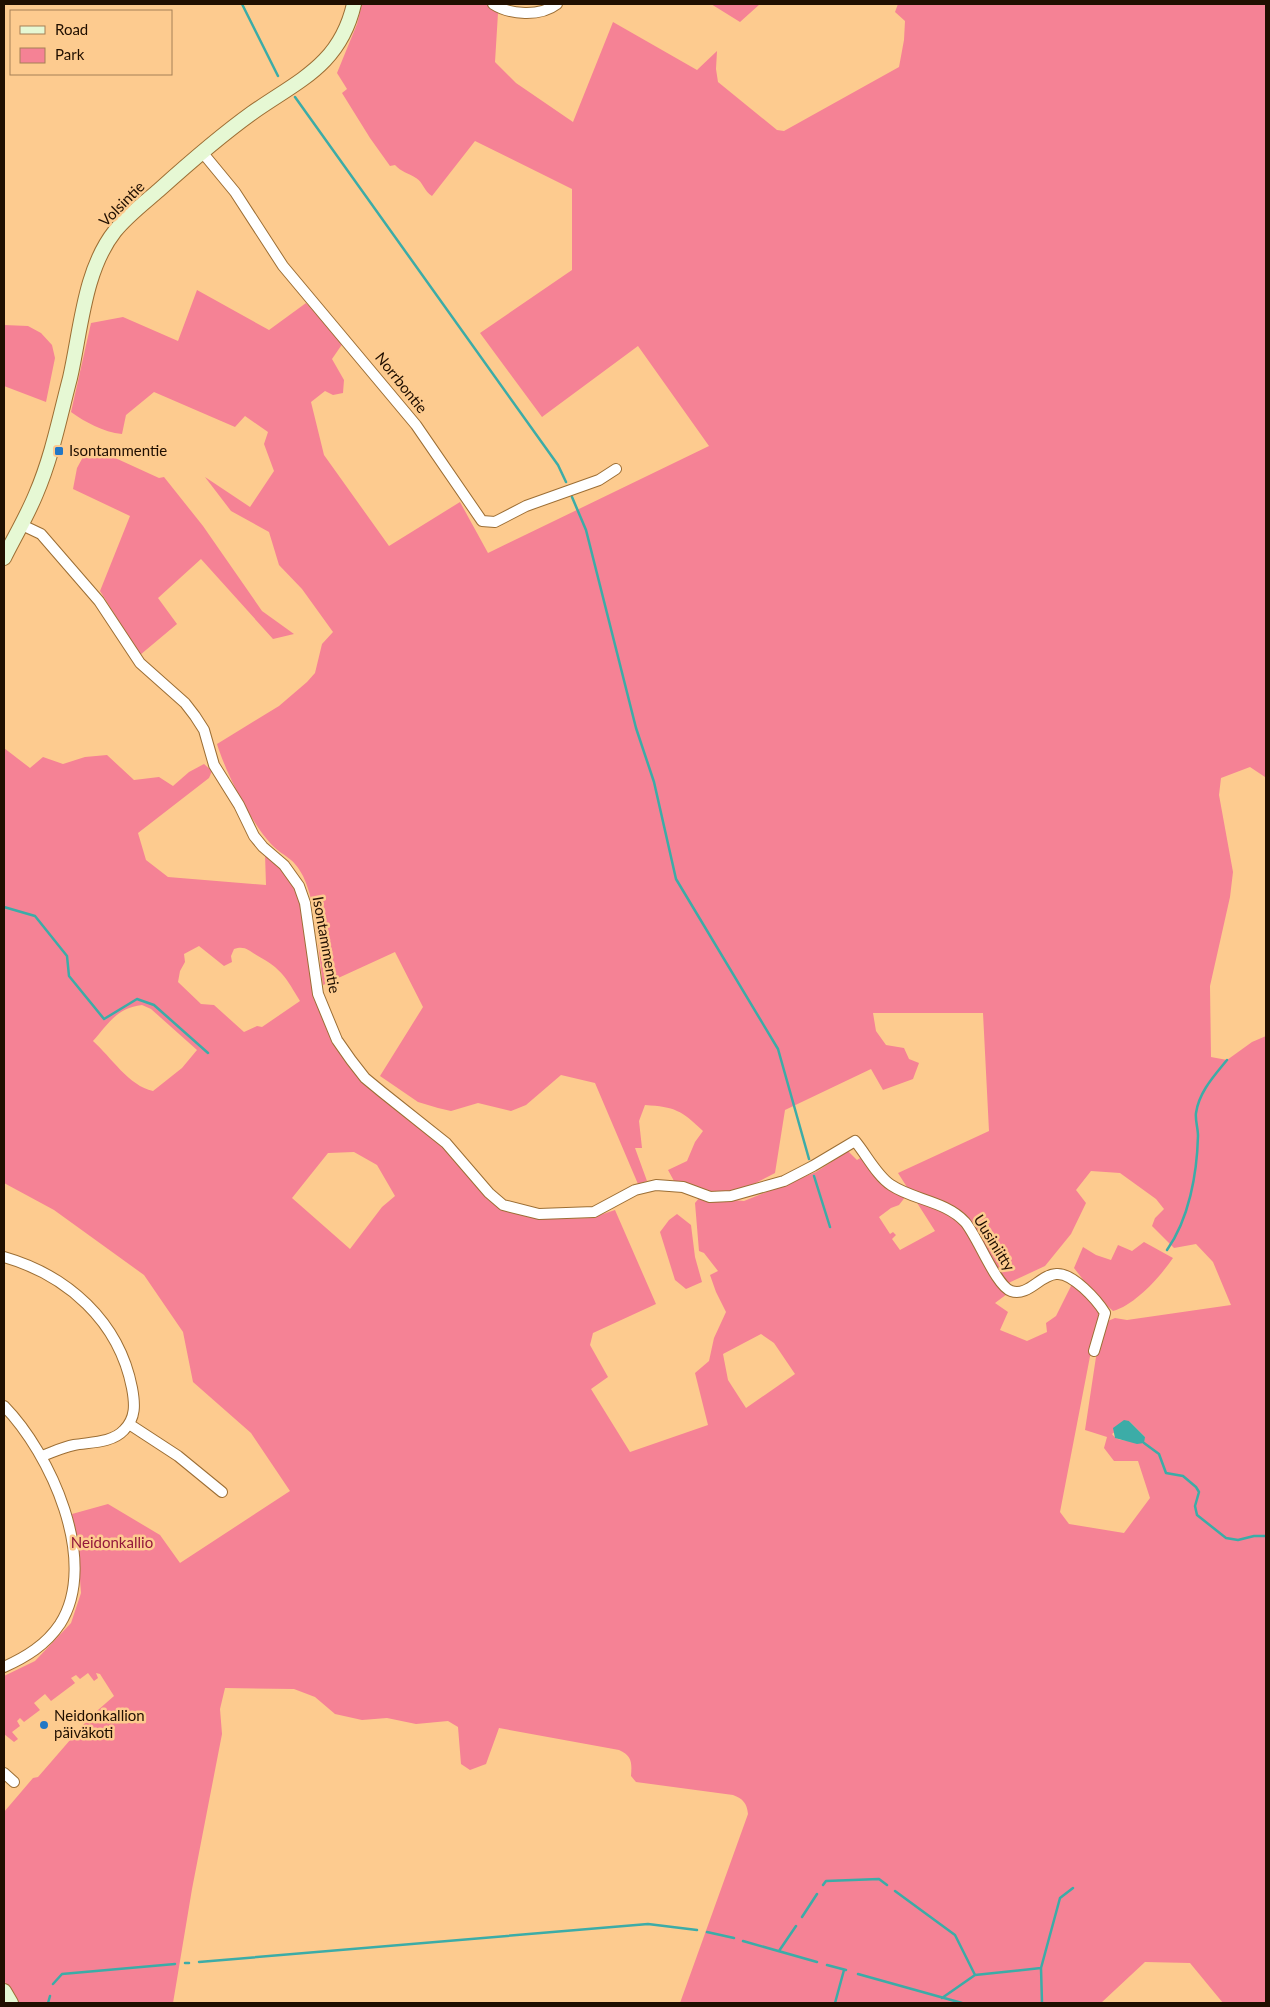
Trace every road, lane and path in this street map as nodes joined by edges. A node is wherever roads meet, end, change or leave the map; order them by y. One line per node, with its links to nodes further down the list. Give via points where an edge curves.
1 (354, 4): 4 (street, Volsintie, via 341,40 327,60)
2 (493, 4): 3 (street, via 507,11 524,13 550,9)
3 (557, 4)
4 (202, 152): 5 (street, Norrbontie, via 235,192 283,266 416,425 482,521 495,522 526,506 599,480); 6 (street, Volsintie, via 116,230 97,260 48,461)
5 (616, 469)
6 (22, 524): 7 (street, Volsintie); 8 (street, Isontammentie, via 41,534 99,601 140,663 185,703 204,730 214,766 254,836 284,865 299,886 305,903 318,994 334,1032 351,1060 365,1078 446,1144 503,1205 539,1214 594,1212 636,1190 656,1184 683,1187 710,1198 731,1196 784,1181)
7 (4, 558)
8 (855, 1141): 10 (street, Uusiniitty, via 889,1184 958,1216 980,1244 1003,1286 1017,1292 1060,1274 1087,1292 1105,1313)
9 (4, 1257): 12 (street, via 25,1263 58,1280 100,1319 123,1357 131,1382 134,1414)
10 (1094, 1351)
11 (4, 1406): 13 (street)
12 (129, 1424): 13 (street, via 111,1438 61,1448); 14 (street, via 178,1456)
13 (42, 1456): 15 (street, via 56,1485 70,1531 74,1586 66,1612 50,1637 36,1650)
14 (222, 1492)
15 (4, 1667)
16 (4, 1773): 17 (street)
17 (14, 1782)
18 (4, 1991): 19 (street)
19 (11, 2003)

